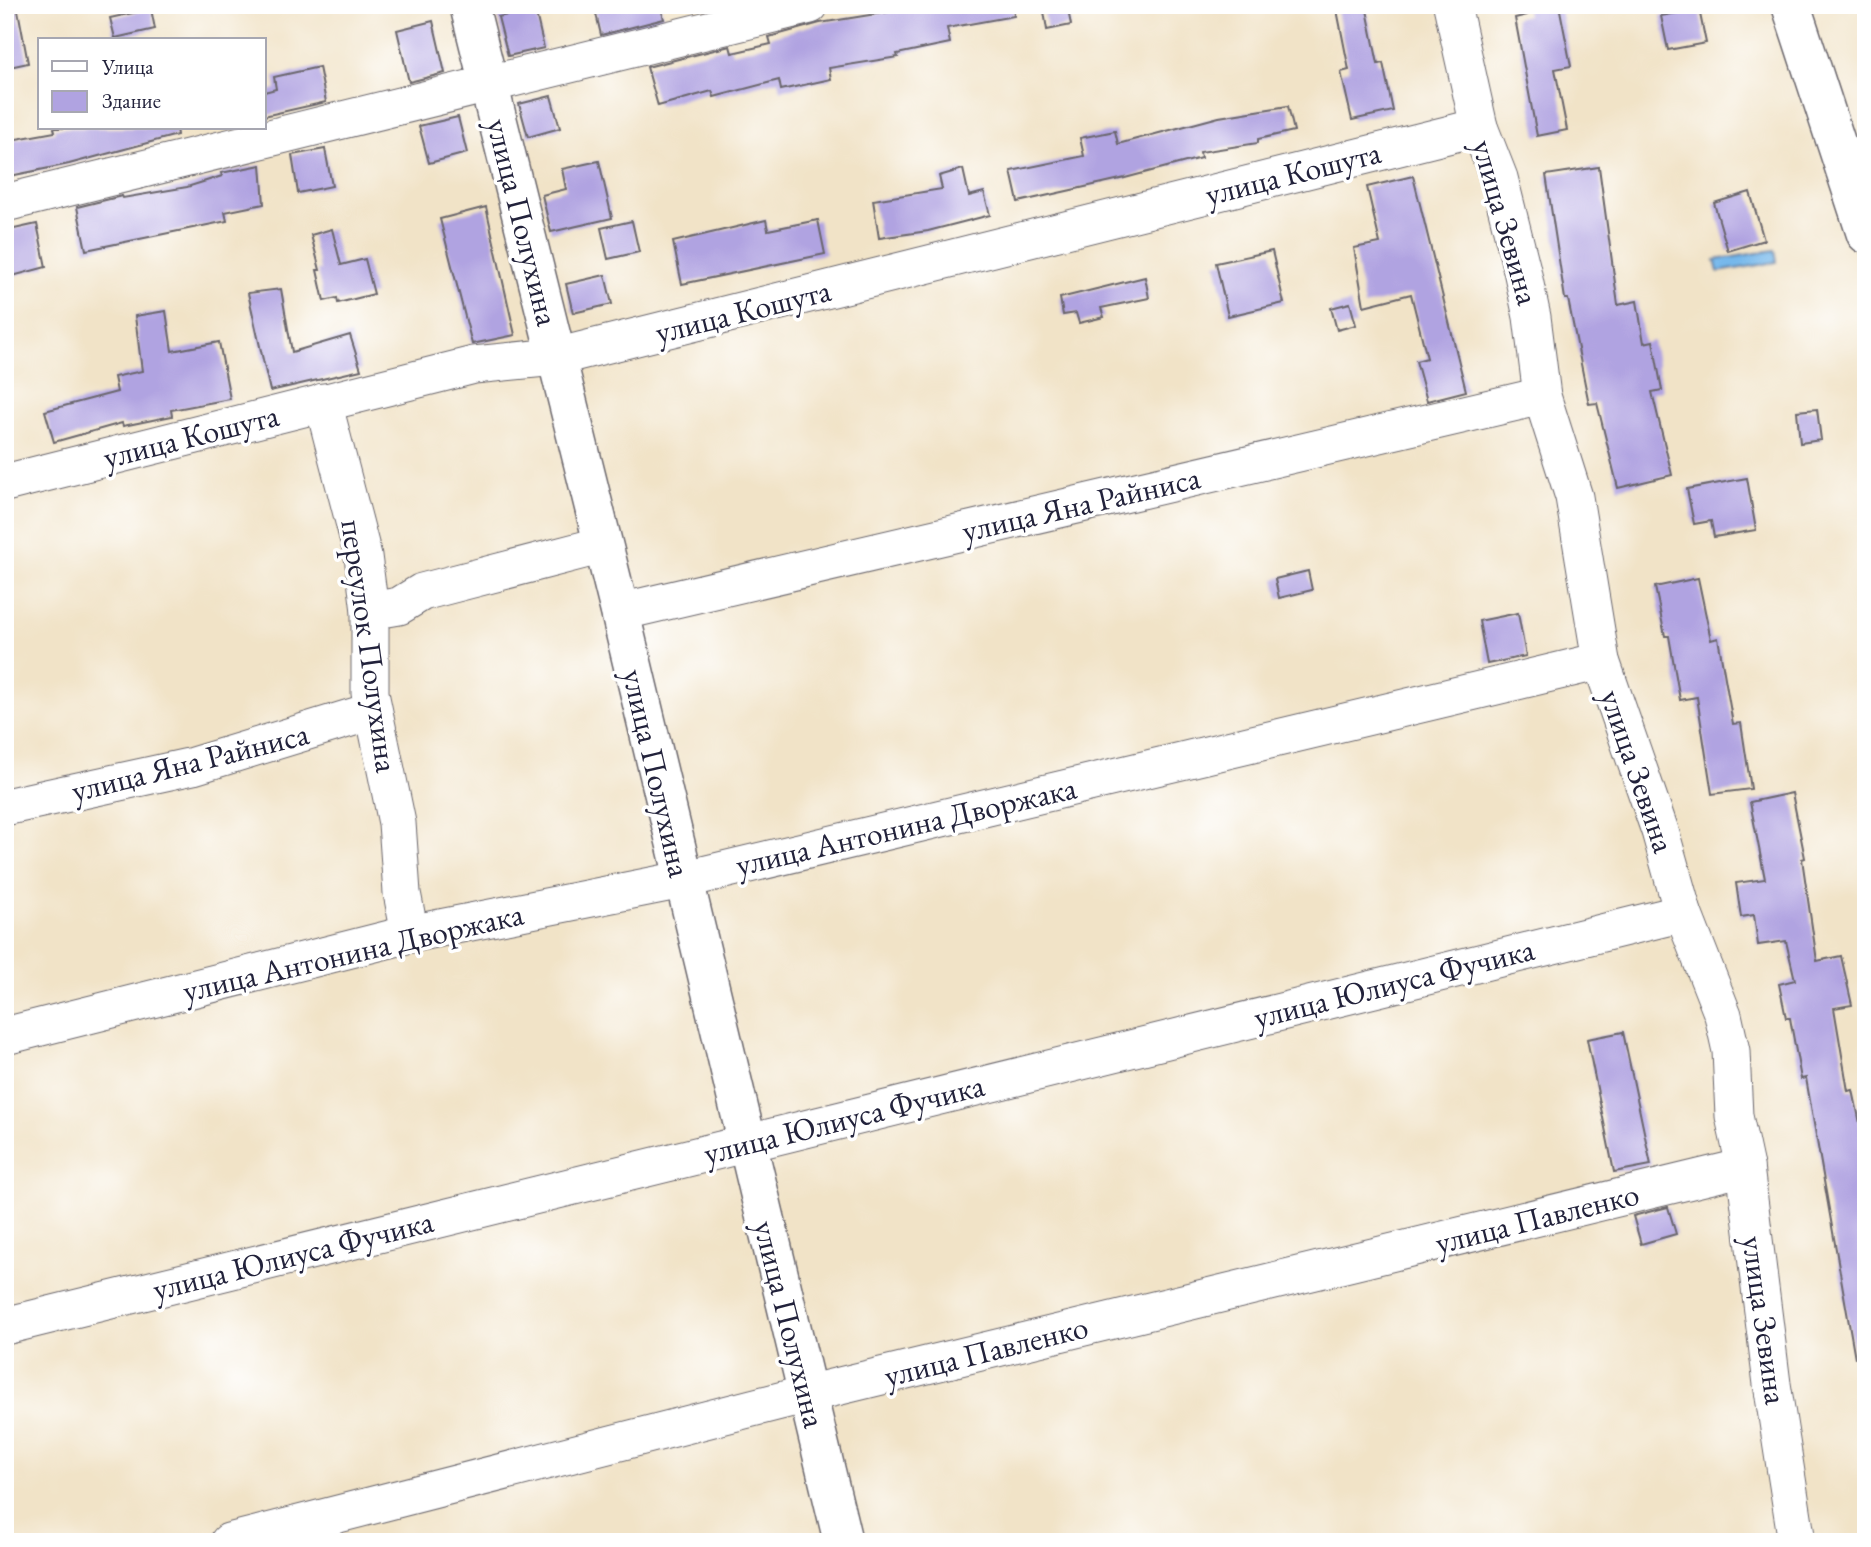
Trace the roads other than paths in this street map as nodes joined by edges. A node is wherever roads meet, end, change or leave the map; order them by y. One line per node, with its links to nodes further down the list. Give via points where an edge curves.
1 (469, 5): 5 (main road, улица Полухина)
2 (810, 5): 5 (street)
3 (1452, 5): 6 (street, улица Зевина)
4 (1791, 5): 8 (main road)
5 (489, 87): 7 (street); 9 (main road, улица Полухина)
6 (1479, 127): 9 (street, улица Кошута); 10 (street, улица Зевина, via 1499,178 1522,270)
7 (5, 203)
8 (1866, 234)
9 (556, 357): 11 (street, улица Кошута, via 474,365); 13 (main road, улица Полухина)
10 (1542, 396): 15 (street, улица Яна Райниса); 16 (street, улица Зевина, via 1574,497)
11 (323, 402): 12 (street, улица Кошута); 14 (street, переулок Полухина, via 363,556)
12 (5, 483)
13 (603, 545): 14 (street, via 433,589 399,606); 15 (main road, улица Полухина)
14 (370, 611): 17 (street, переулок Полухина)
15 (620, 612): 19 (main road, улица Полухина)
16 (1601, 661): 19 (street, улица Антонина Дворжака); 20 (street, улица Зевина, via 1660,831)
17 (373, 711): 18 (street, улица Яна Райниса, via 193,765); 21 (street, переулок Полухина, via 397,823)
18 (5, 807)
19 (682, 880): 21 (street, улица Антонина Дворжака); 23 (main road, улица Полухина)
20 (1683, 913): 23 (street, улица Юлиуса Фучика); 24 (street, улица Зевина, via 1723,1015 1731,1051 1734,1116)
21 (410, 934): 22 (street, улица Антонина Дворжака)
22 (5, 1036)
23 (746, 1142): 25 (street, улица Юлиуса Фучика); 26 (main road, улица Полухина)
24 (1745, 1167): 26 (street, улица Павленко); 29 (street, улица Зевина)
25 (5, 1326)
26 (807, 1394): 27 (street, улица Павленко); 28 (main road, улица Полухина)
27 (229, 1542)
28 (843, 1542)
29 (1797, 1542)

